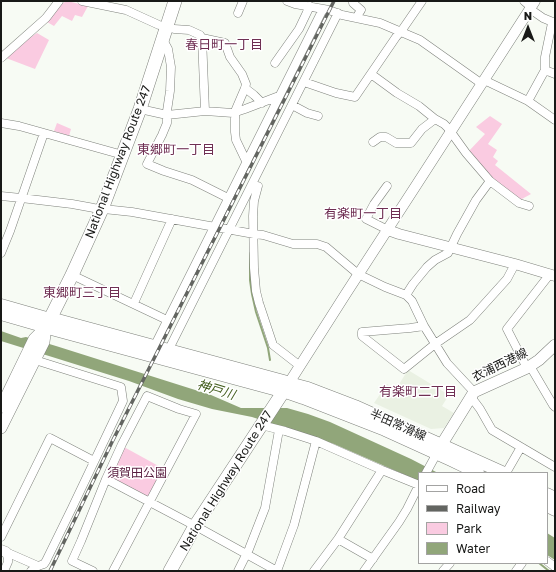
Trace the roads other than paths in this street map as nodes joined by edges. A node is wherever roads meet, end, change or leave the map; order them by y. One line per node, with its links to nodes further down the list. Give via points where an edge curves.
1 (59, 1): 19 (street, via 46,18)
2 (82, 1): 15 (street, via 126,10)
3 (175, 1): 15 (highway, National Highway Route 247)
4 (243, 1): 11 (street)
5 (287, 1): 9 (street)
6 (353, 1): 13 (street, via 361,10)
7 (422, 1): 16 (street)
8 (530, 5): 14 (street); 25 (street)
9 (310, 6): 10 (street); 20 (street, via 299,29)
10 (323, 9): 12 (street); 27 (street)
11 (238, 13)
12 (338, 13): 13 (street); 24 (street)
13 (356, 18): 16 (street, via 380,23)
14 (554, 23): 21 (street)
15 (167, 27): 17 (street, via 189,30); 18 (highway, National Highway Route 247)
16 (400, 32): 22 (street); 25 (street, via 420,40)
17 (202, 38): 26 (street, via 225,43 230,57 244,78); 32 (street)
18 (163, 40): 31 (highway, National Highway Route 247); 34 (street, via 168,49 170,67)
19 (1, 58)
20 (275, 63)
21 (545, 70): 23 (street); 28 (street)
22 (371, 74): 24 (street, via 355,97); 36 (street)
23 (555, 74)
24 (304, 82): 30 (street)
25 (483, 82): 28 (street); 40 (street)
26 (245, 88): 29 (street); 33 (street)
27 (279, 96): 29 (street); 43 (street)
28 (528, 101): 37 (street)
29 (262, 103): 33 (street)
30 (292, 105): 35 (street); 54 (street)
31 (140, 109): 34 (street); 42 (highway, National Highway Route 247)
32 (205, 111): 33 (street); 34 (street)
33 (235, 112): 43 (street, via 236,140)
34 (167, 115): 49 (street, via 167,123 147,164 192,180)
35 (318, 116)
36 (435, 119): 40 (street); 41 (street, via 422,129 411,143 396,143 386,137 380,137)
37 (555, 120)
38 (1, 123): 39 (street)
39 (44, 132): 42 (street); 48 (street)
40 (451, 132): 44 (street); 55 (street)
41 (373, 142)
42 (124, 155): 51 (highway, National Highway Route 247)
43 (246, 163): 49 (street)
44 (490, 182): 50 (street, via 519,203); 57 (street, via 476,200)
45 (258, 186): 56 (street, via 254,201)
46 (387, 186): 55 (street, via 366,219)
47 (1, 196): 48 (street)
48 (21, 198): 51 (street); 58 (street)
49 (228, 198): 53 (street)
50 (529, 206)
51 (102, 209): 52 (street); 62 (highway, National Highway Route 247)
52 (172, 219): 53 (street); 64 (street)
53 (214, 227): 54 (street); 67 (street)
54 (229, 229): 56 (street); 73 (street)
55 (388, 230): 57 (street); 60 (street)
56 (254, 234): 60 (street, via 293,244 317,244 326,247); 75 (street, via 256,291 273,345)
57 (451, 247): 59 (street); 63 (street, via 448,253 427,266)
58 (1, 251)
59 (514, 264): 61 (street); 70 (street, via 507,279 470,320)
60 (358, 274): 63 (street); 75 (street)
61 (553, 275): 76 (street, via 507,329)
62 (72, 276): 64 (street); 68 (highway, National Highway Route 247)
63 (406, 295): 69 (street, via 412,301)
64 (134, 303): 67 (street)
65 (1, 304): 68 (main road)
66 (1, 314): 68 (main road)
67 (167, 320): 72 (street)
68 (48, 323): 72 (highway); 74 (main road); 77 (highway)
69 (424, 326): 70 (street); 70 (street, via 362,332 362,336 404,369)
70 (434, 344): 78 (street)
71 (555, 345): 76 (main road, 衣浦西港線)
72 (154, 347): 73 (highway)
73 (168, 351): 77 (highway)
74 (33, 358): 80 (main road); 82 (main road); 87 (street, via 121,386 123,400)
75 (300, 366): 77 (street)
76 (529, 367): 78 (main road, 衣浦西港線); 79 (street)
77 (282, 392): 81 (highway, National Highway Route 247); 86 (main road, 半田常滑線, via 308,388 355,406)
78 (472, 395): 85 (street, via 492,430); 86 (main road, 衣浦西港線)
79 (555, 407)
80 (1, 408)
81 (261, 425): 83 (street); 98 (highway, National Highway Route 247)
82 (1, 428)
83 (279, 430): 84 (street); 102 (street, via 265,508)
84 (316, 441): 89 (street); 110 (street, via 294,525)
85 (521, 447): 88 (street); 93 (street)
86 (437, 453): 90 (street); 91 (main road, 半田常滑線); 92 (main road, 半田常滑線)
87 (94, 461): 99 (street, via 50,438); 104 (street, via 46,561)
88 (555, 467)
89 (382, 470): 95 (street); 100 (street)
90 (427, 472)
91 (476, 472)
92 (502, 472)
93 (506, 472)
94 (106, 479): 97 (street); 97 (street, via 147,396 179,410 196,414); 106 (street, via 72,561)
95 (418, 485)
96 (418, 487): 103 (street, via 407,509)
97 (149, 502): 98 (street); 107 (street)
98 (195, 526): 102 (street); 108 (highway, National Highway Route 247)
99 (1, 536)
100 (338, 539): 103 (street); 111 (street)
101 (5, 554): 104 (street, via 28,562); 105 (street)
102 (247, 554): 109 (street); 110 (street)
103 (372, 559): 112 (street)
104 (33, 569)
105 (4, 571)
106 (93, 571)
107 (113, 571)
108 (170, 571)
109 (238, 571)
110 (277, 571)
111 (314, 571)
112 (364, 571)

